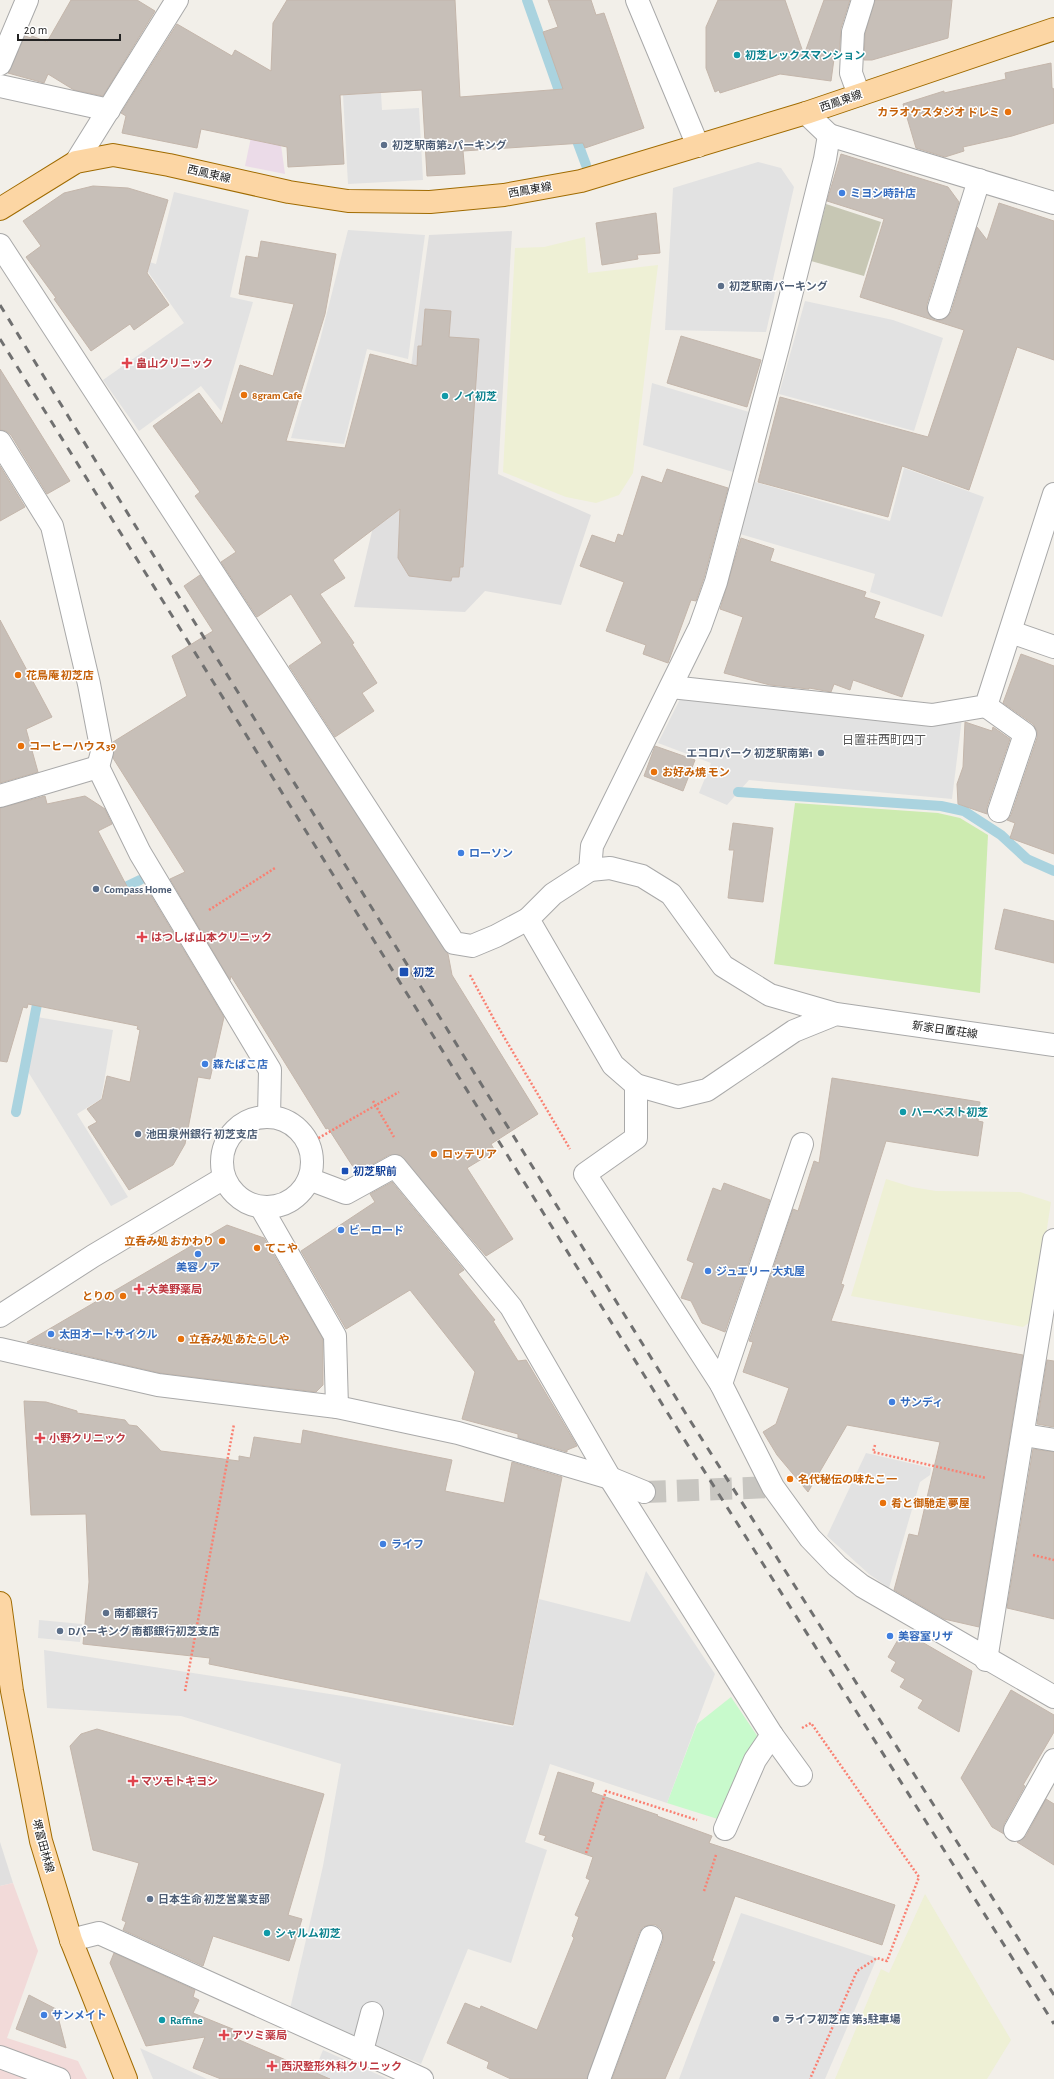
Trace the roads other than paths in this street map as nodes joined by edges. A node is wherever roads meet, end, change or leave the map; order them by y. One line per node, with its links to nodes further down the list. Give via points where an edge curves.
1 (27, 0): 6 (street)
2 (177, 0): 9 (street)
3 (637, 0): 12 (street)
4 (863, 0): 8 (street, via 853,32 851,73)
5 (1054, 30): 8 (main road, 西鳳東線)
6 (0, 64)
7 (0, 86): 9 (street)
8 (859, 95): 10 (main road, 西鳳東線)
9 (109, 110): 13 (street)
10 (806, 113): 11 (street); 12 (main road, 西鳳東線)
11 (829, 135): 14 (street); 23 (street, via 826,159 716,582 700,626)
12 (698, 146): 13 (main road, 西鳳東線, via 581,181 504,195 430,202 341,200 289,192 113,155)
13 (76, 162): 16 (main road, 西鳳東線)
14 (979, 180): 15 (street); 18 (street)
15 (1054, 203)
16 (0, 208)
17 (0, 245): 29 (street, via 454,943 472,946)
18 (939, 308)
19 (0, 442): 25 (street, via 52,526 102,752)
20 (1054, 494): 21 (street)
21 (1011, 632): 22 (street); 24 (street)
22 (1054, 647)
23 (671, 687): 24 (street, via 932,715); 28 (street, via 592,846)
24 (986, 706): 27 (street, via 1025,734)
25 (98, 767): 26 (street); 33 (street, via 140,853 270,1070)
26 (0, 796)
27 (999, 812)
28 (590, 870): 29 (street, via 553,894); 30 (street, 新家日置荘線, via 610,868 642,876 671,894 723,966 770,995)
29 (528, 919): 32 (street, via 613,1065)
30 (836, 1014): 31 (street, 新家日置荘線); 32 (street, via 794,1031 707,1090 678,1097)
31 (1054, 1045)
32 (636, 1085): 41 (street, via 636,1138 585,1174)
33 (269, 1117): 35 (street, via 255,1118 241,1125 230,1135 224,1148); 36 (street, via 283,1120 296,1127 305,1138 311,1151)
34 (802, 1144): 41 (street)
35 (224, 1178): 37 (street, via 230,1189 239,1197 249,1204); 39 (street, via 93,1256)
36 (309, 1179): 37 (street, via 290,1201 276,1206); 45 (street, via 346,1193 395,1166 511,1307)
37 (261, 1207): 42 (street, via 335,1336)
38 (1054, 1240): 43 (street)
39 (0, 1316)
40 (0, 1349): 42 (street, via 158,1385)
41 (721, 1384): 48 (street, via 773,1487 810,1538 837,1566 862,1586)
42 (337, 1407): 45 (street, via 458,1433)
43 (1024, 1435): 44 (street); 48 (street)
44 (1054, 1440)
45 (610, 1478): 46 (street); 50 (street)
46 (644, 1492)
47 (0, 1603): 56 (main road, 堺富田林線, via 12,1691 39,1834)
48 (986, 1660): 49 (street)
49 (1054, 1697)
50 (775, 1739): 52 (street); 53 (street, via 755,1760)
51 (1054, 1760): 54 (street)
52 (801, 1775)
53 (725, 1829)
54 (1015, 1830)
55 (651, 1938): 63 (street)
56 (71, 1940): 58 (street, via 99,1933); 61 (main road, 堺富田林線)
57 (372, 2013): 58 (street)
58 (362, 2051): 62 (street)
59 (0, 2057): 60 (street)
60 (59, 2079)
61 (126, 2079)
62 (422, 2079)
63 (598, 2079)

